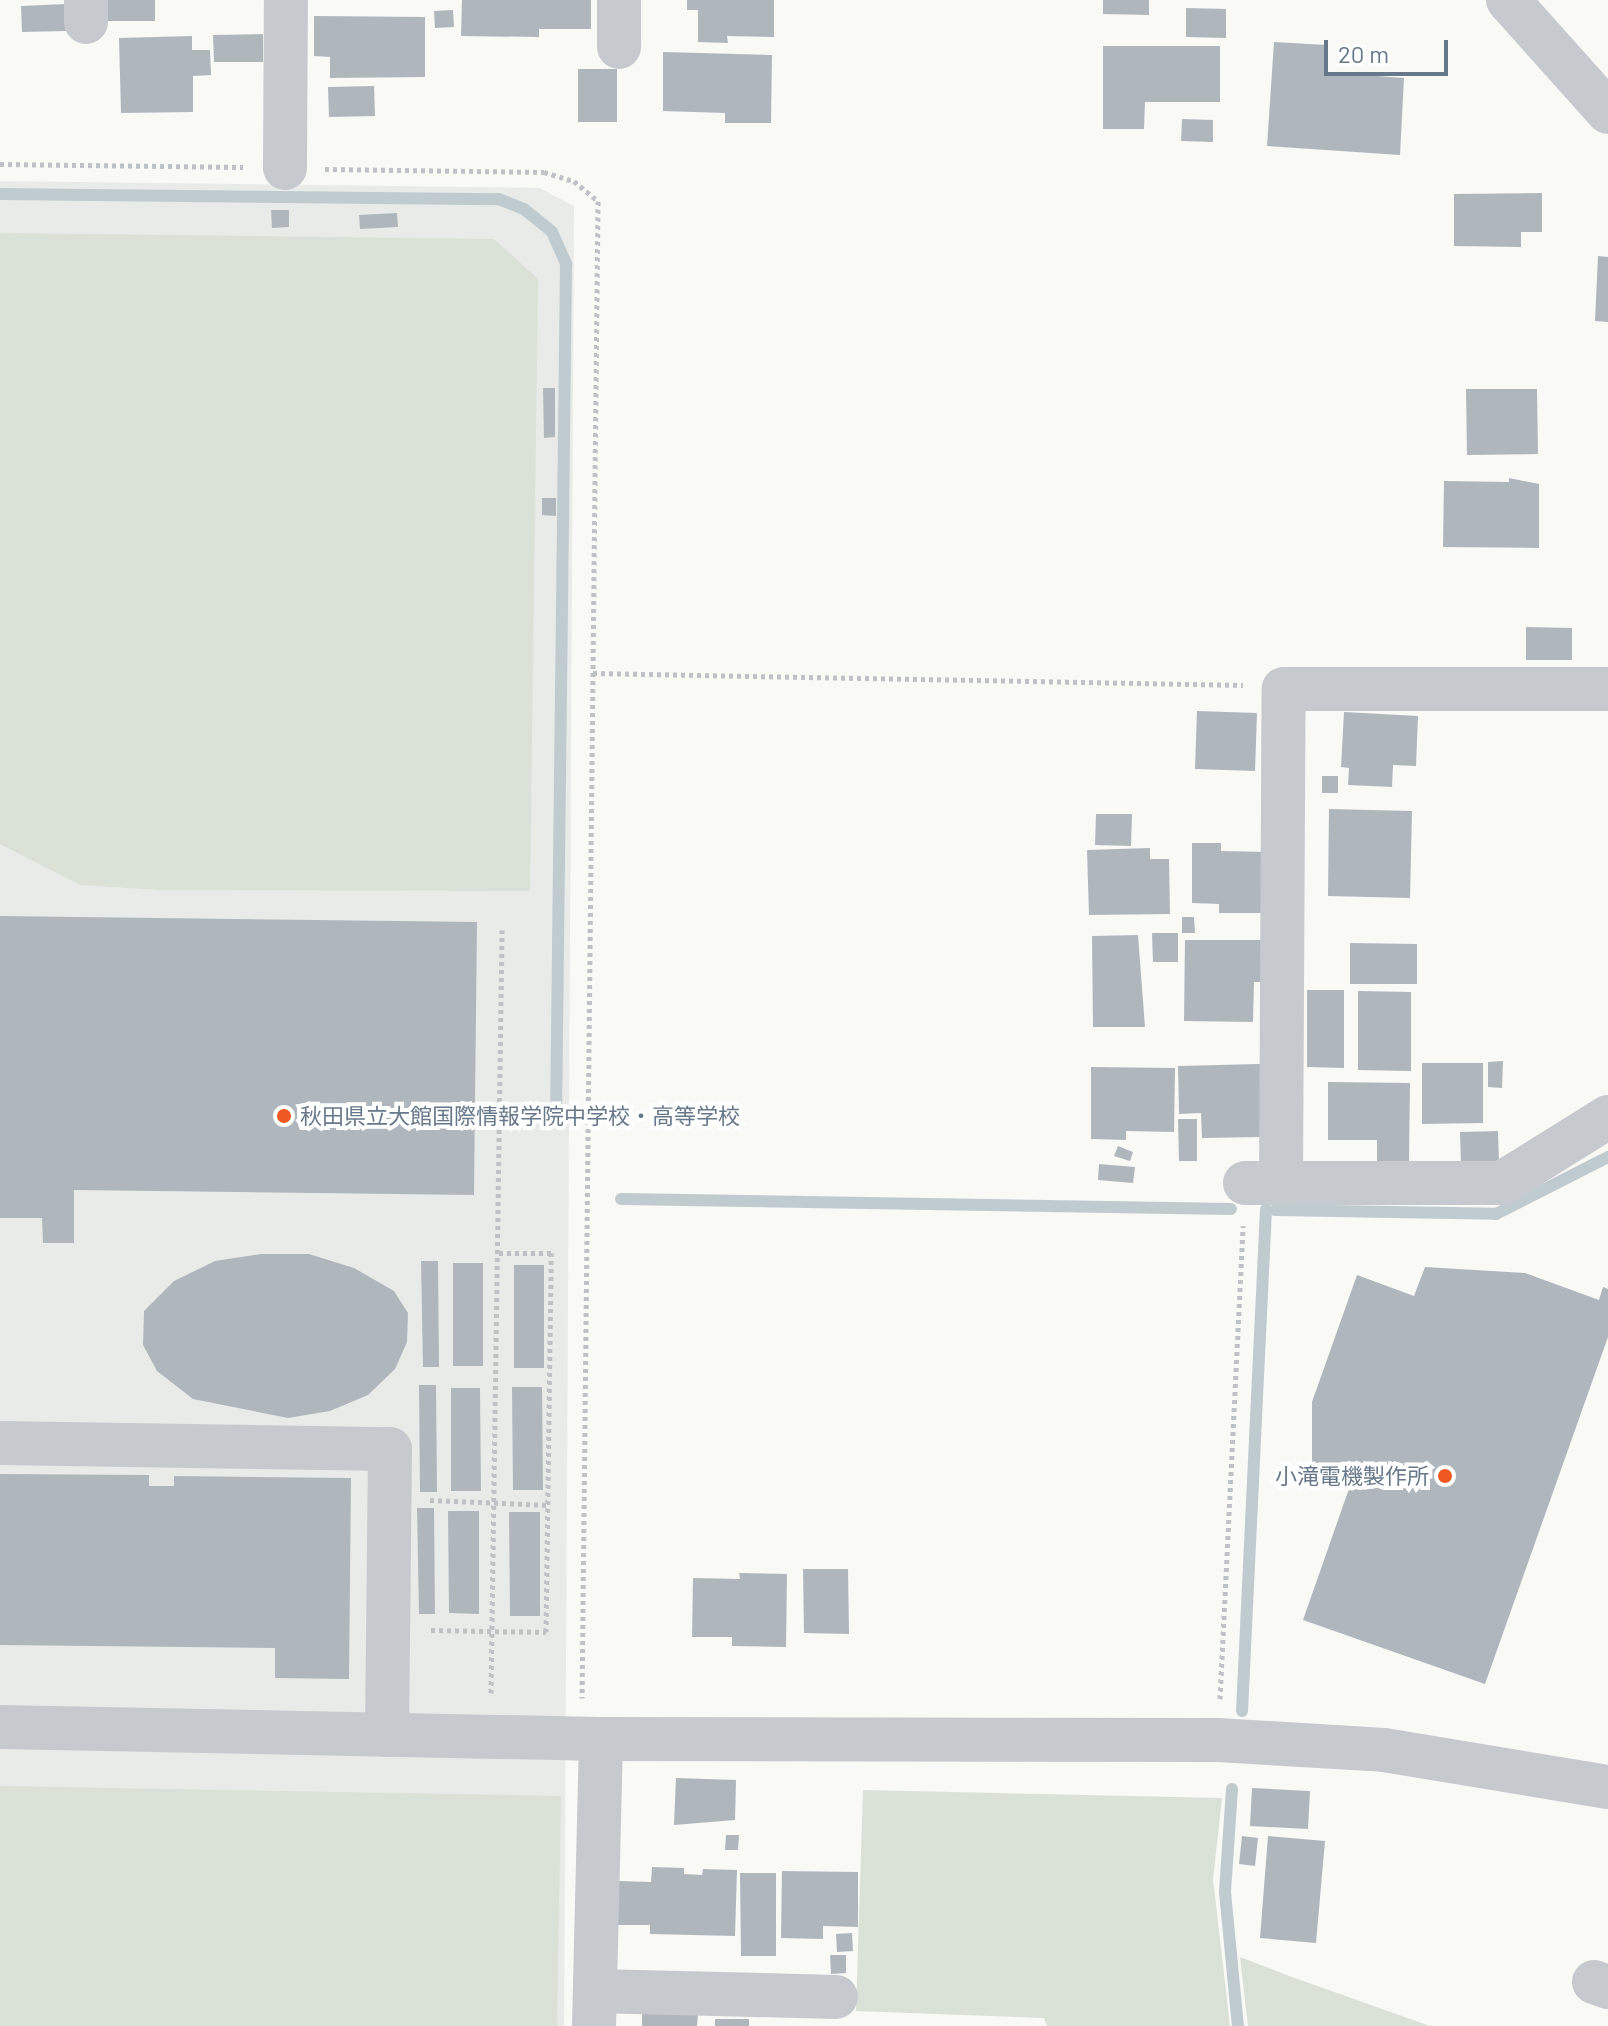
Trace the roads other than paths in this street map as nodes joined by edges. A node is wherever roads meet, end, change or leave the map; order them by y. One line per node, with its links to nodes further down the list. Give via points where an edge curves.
1 (286, 0): 6 (street)
2 (619, 0): 4 (street)
3 (1508, 0): 5 (street)
4 (619, 47)
5 (1608, 112)
6 (285, 168)
7 (1608, 689): 8 (street, via 1284,689 1263,1183 1502,1183)
8 (1608, 1117)
9 (0, 1443): 11 (street, via 390,1449)
10 (0, 1727): 11 (street)
11 (387, 1735): 12 (street)
12 (591, 1739): 13 (street, via 1218,1740 1384,1750); 15 (street)
13 (1608, 1787)
14 (836, 1997): 15 (street)
15 (595, 2009)

